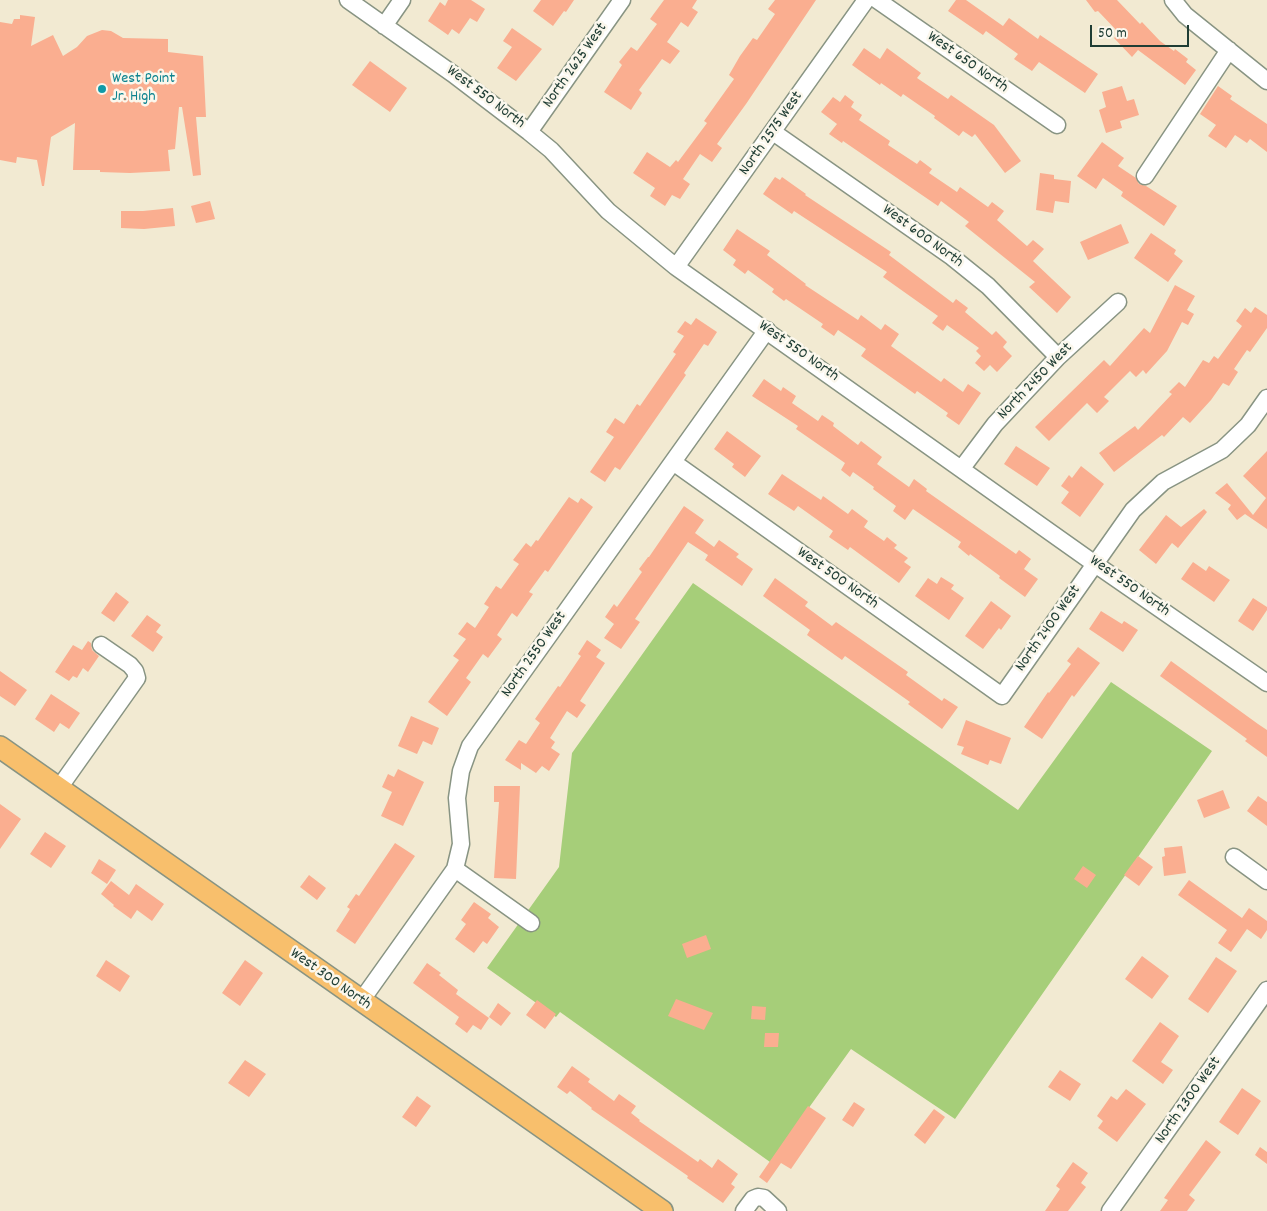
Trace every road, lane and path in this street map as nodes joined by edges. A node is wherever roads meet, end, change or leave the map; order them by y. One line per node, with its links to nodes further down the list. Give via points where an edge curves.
1 (348, 0): 7 (street, West 550 North)
2 (402, 0): 7 (street)
3 (622, 0): 11 (street, North 2625 West)
4 (866, 0): 12 (street, North 2575 West)
5 (877, 0): 10 (street, West 650 North)
6 (1173, 0): 8 (street, via 1185,15)
7 (384, 26): 11 (street, West 550 North)
8 (1229, 50): 9 (street); 13 (street)
9 (1267, 81)
10 (1057, 125)
11 (529, 132): 14 (street, West 550 North, via 551,150 608,211)
12 (773, 132): 14 (street, North 2575 West); 17 (street, West 600 North, via 959,263 988,286)
13 (1145, 176)
14 (676, 267): 16 (street, West 550 North)
15 (1118, 302): 17 (street, North 2450 West)
16 (767, 330): 19 (street, North 2550 West); 20 (street, West 550 North)
17 (1058, 357): 20 (street, North 2450 West, via 996,424)
18 (1267, 398): 21 (street, North 2400 West, via 1248,425 1222,450 1163,482 1133,510)
19 (673, 462): 24 (street, West 500 North); 28 (street, North 2550 West, via 470,746 457,798 461,844)
20 (962, 468): 21 (street, West 550 North)
21 (1095, 564): 23 (street, West 550 North); 24 (street, North 2400 West)
22 (101, 645): 26 (street, via 130,665 137,678)
23 (1265, 678)
24 (1002, 696)
25 (0, 746): 26 (main road, West 300 North)
26 (59, 788): 32 (main road, West 300 North)
27 (1234, 857): 29 (street)
28 (456, 869): 30 (street); 32 (street, North 2550 West)
29 (1267, 881)
30 (531, 923)
31 (1267, 990): 33 (street, North 2300 West)
32 (361, 1001): 34 (main road, West 300 North)
33 (1262, 1007): 37 (street, North 2300 West)
34 (662, 1211)
35 (744, 1211): 36 (street, via 758,1197)
36 (778, 1211)
37 (1110, 1211)

